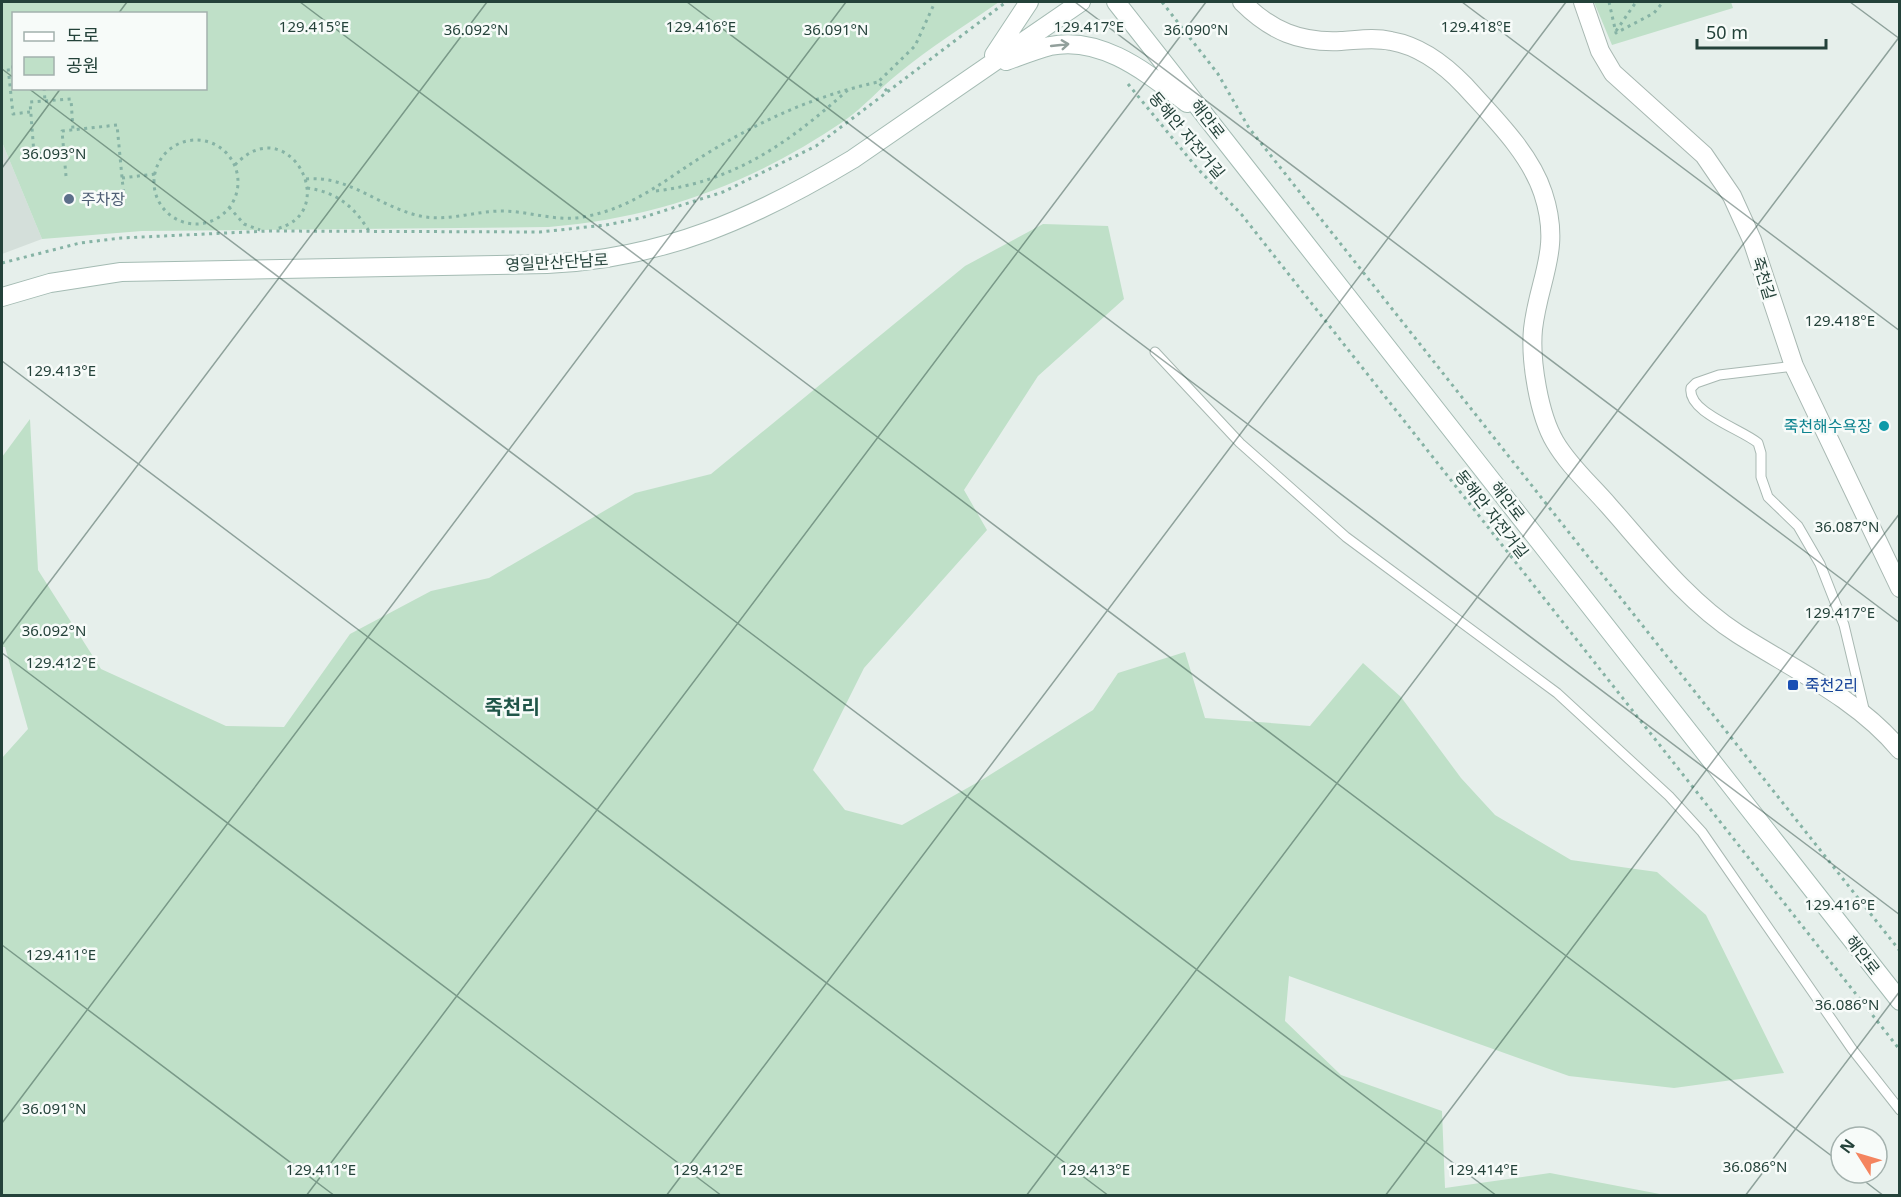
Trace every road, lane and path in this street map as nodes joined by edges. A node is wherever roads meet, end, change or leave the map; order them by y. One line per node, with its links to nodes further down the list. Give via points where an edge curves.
1 (935, 2): 17 (path, via 915,46)
2 (1006, 2): 20 (path)
3 (1029, 2): 15 (street)
4 (1080, 2): 15 (street, 영일만산단남로)
5 (1116, 2): 23 (street, 해안로)
6 (1162, 2): 44 (path, via 1218,74 1249,128)
7 (1242, 2): 42 (street, via 1263,22 1290,36 1321,41 1376,39 1407,45 1437,61 1465,87 1527,162 1547,209 1550,258 1533,345 1537,383 1553,440 1703,606)
8 (1583, 2): 13 (street, 죽천길)
9 (1609, 2): 12 (path)
10 (1636, 2): 12 (path)
11 (1663, 2): 12 (path, via 1654,13)
12 (1616, 33): 13 (path)
13 (1600, 51): 40 (street, 죽천길, via 1624,85 1704,155 1723,181 1743,217)
14 (12, 67): 22 (path, via 8,67 13,114)
15 (984, 68): 23 (street, one-way to 23, via 1051,46 1094,47 1141,69); 38 (street, 영일만산단남로, via 815,182 751,214 645,252 583,263 121,272 50,283)
16 (1124, 80): 46 (path, 동해안 자전거길, via 1242,215)
17 (878, 82): 18 (path); 20 (path)
18 (851, 87): 32 (path, via 772,116); 32 (path, via 792,138 760,158 700,183)
19 (44, 90): 21 (path)
20 (887, 91): 36 (path, via 816,146 723,192 641,218 569,230)
21 (45, 101): 22 (path, via 30,102); 24 (path, via 71,99)
22 (30, 112): 25 (path, via 34,154)
23 (1208, 118): 45 (street, 해안로)
24 (74, 130): 25 (path, via 62,131); 29 (path, via 117,125)
25 (64, 151): 28 (path)
26 (235, 165): 27 (path, via 222,149 195,140 168,150); 30 (path, via 254,151 275,150 294,159); 34 (path, via 238,188)
27 (154, 174): 29 (path); 34 (path, via 158,201 177,220 203,224 216,220)
28 (66, 176)
29 (122, 178): 33 (path, via 124,198)
30 (306, 179): 31 (path); 32 (path, via 334,179 401,210 437,217 503,211 582,218)
31 (307, 188): 35 (path, via 303,210 294,220); 36 (path, via 347,203)
32 (654, 191)
33 (97, 201)
34 (229, 207): 35 (path, via 244,224)
35 (268, 231): 36 (path); 37 (path, via 121,238 80,243)
36 (370, 233)
37 (2, 263)
38 (2, 297)
39 (1155, 352): 47 (lane, via 1240,443 1346,537 1557,693 1670,796 1702,832)
40 (1794, 366): 41 (street, 죽천길); 42 (lane, via 1706,378 1690,388 1689,395 1702,411 1758,443 1761,477 1768,497 1798,526 1820,564 1844,625)
41 (1899, 588)
42 (1867, 719): 43 (street)
43 (1899, 750)
44 (1899, 951)
45 (1899, 1001)
46 (1899, 1050)
47 (1899, 1110)

